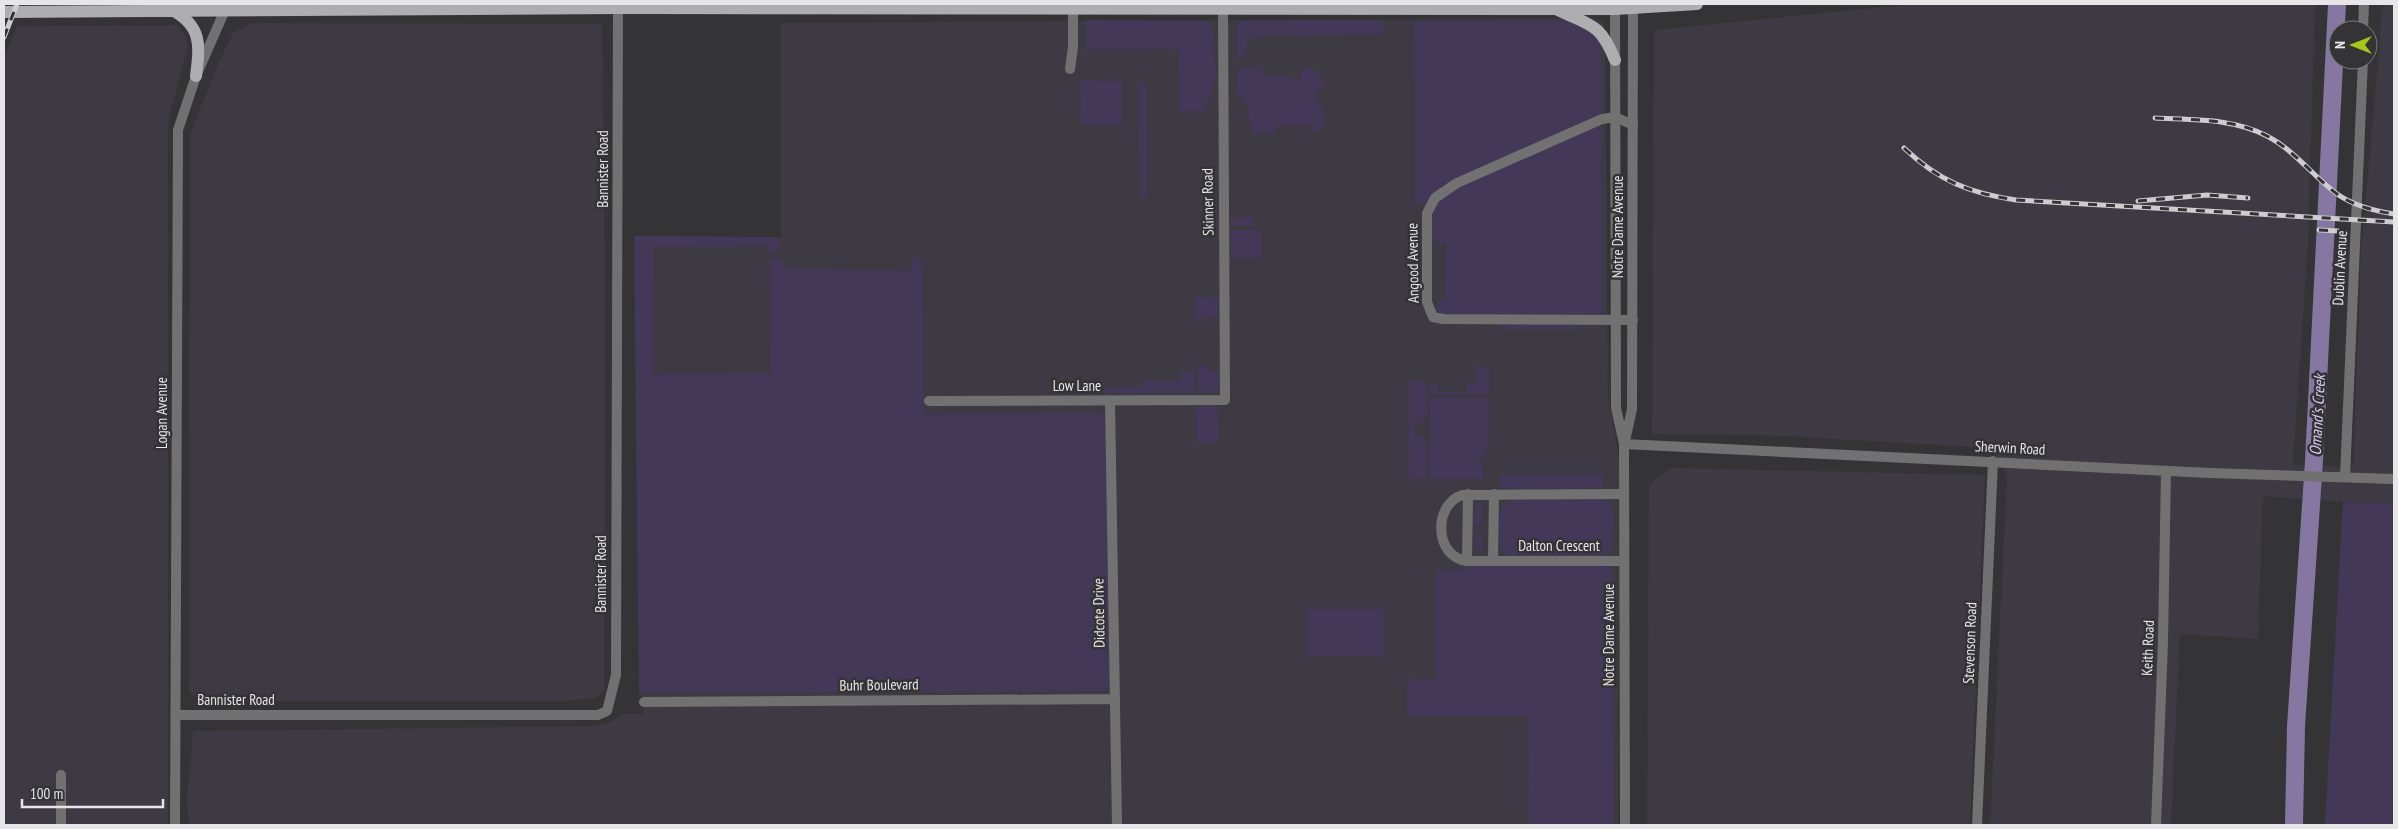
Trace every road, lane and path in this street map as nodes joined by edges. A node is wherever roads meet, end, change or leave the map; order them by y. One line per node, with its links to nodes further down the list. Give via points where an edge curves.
1 (1697, 4): 14 (main road)
2 (2364, 4): 17 (street)
3 (530, 6): 4 (main road); 15 (main road)
4 (618, 6): 5 (main road); 44 (street, Bannister Road, via 616,676 606,711 598,715)
5 (802, 6): 6 (main road)
6 (933, 6): 7 (main road)
7 (1072, 6): 8 (main road); 19 (street)
8 (1223, 6): 9 (main road); 28 (street, Skinner Road)
9 (1384, 6): 10 (main road)
10 (1500, 6): 11 (main road)
11 (1553, 8): 13 (main road); 18 (main road, via 1598,29)
12 (169, 9): 15 (main road); 16 (main road); 21 (main road, via 189,21 195,32 199,44)
13 (1615, 9): 14 (main road); 18 (street, Notre Dame Avenue)
14 (1633, 9): 23 (street, Notre Dame Avenue)
15 (225, 10): 21 (street, Logan Avenue)
16 (4, 12)
17 (2363, 20)
18 (1615, 60): 22 (street, Notre Dame Avenue)
19 (1070, 69)
20 (2362, 70): 34 (street, Dublin Avenue)
21 (196, 76): 44 (street, Logan Avenue, via 178,130)
22 (1615, 117): 23 (street); 24 (street, Notre Dame Avenue); 26 (street, Angood Avenue, via 1602,119 1445,189 1429,207 1426,239 1427,302 1433,317)
23 (1632, 125): 25 (street, Notre Dame Avenue)
24 (1615, 267): 25 (street); 26 (street, Notre Dame Avenue)
25 (1632, 267): 27 (street, Notre Dame Avenue)
26 (1615, 320): 27 (street, Angood Avenue); 31 (street, Notre Dame Avenue, via 1616,408)
27 (1632, 320): 31 (street, Notre Dame Avenue, via 1632,408)
28 (1225, 400): 30 (street, Low Lane)
29 (929, 401): 30 (street, Low Lane)
30 (1110, 401): 42 (street, Didcote Drive)
31 (1624, 444): 32 (street, Sherwin Road); 38 (street, Notre Dame Avenue)
32 (1993, 461): 33 (street, Sherwin Road); 50 (street, Stevenson Road)
33 (2166, 471): 34 (street, Sherwin Road); 51 (street, Keith Road)
34 (2345, 477): 35 (street, Sherwin Road)
35 (2394, 479)
36 (1468, 494): 37 (street); 39 (street); 39 (street, Dalton Crescent, via 1451,500 1442,517 1442,538 1447,551 1456,559)
37 (1494, 494): 38 (street); 40 (street)
38 (1624, 494): 41 (street, Notre Dame Avenue)
39 (1467, 561): 40 (street, Dalton Crescent)
40 (1493, 561): 41 (street, Dalton Crescent)
41 (1624, 561): 49 (street, Notre Dame Avenue)
42 (1115, 699): 43 (street, Buhr Boulevard); 48 (street, Didcote Drive)
43 (644, 702)
44 (176, 714): 47 (street, Logan Avenue)
45 (61, 775): 46 (street)
46 (61, 825)
47 (175, 825)
48 (1117, 825)
49 (1625, 825)
50 (1977, 825)
51 (2156, 825)

